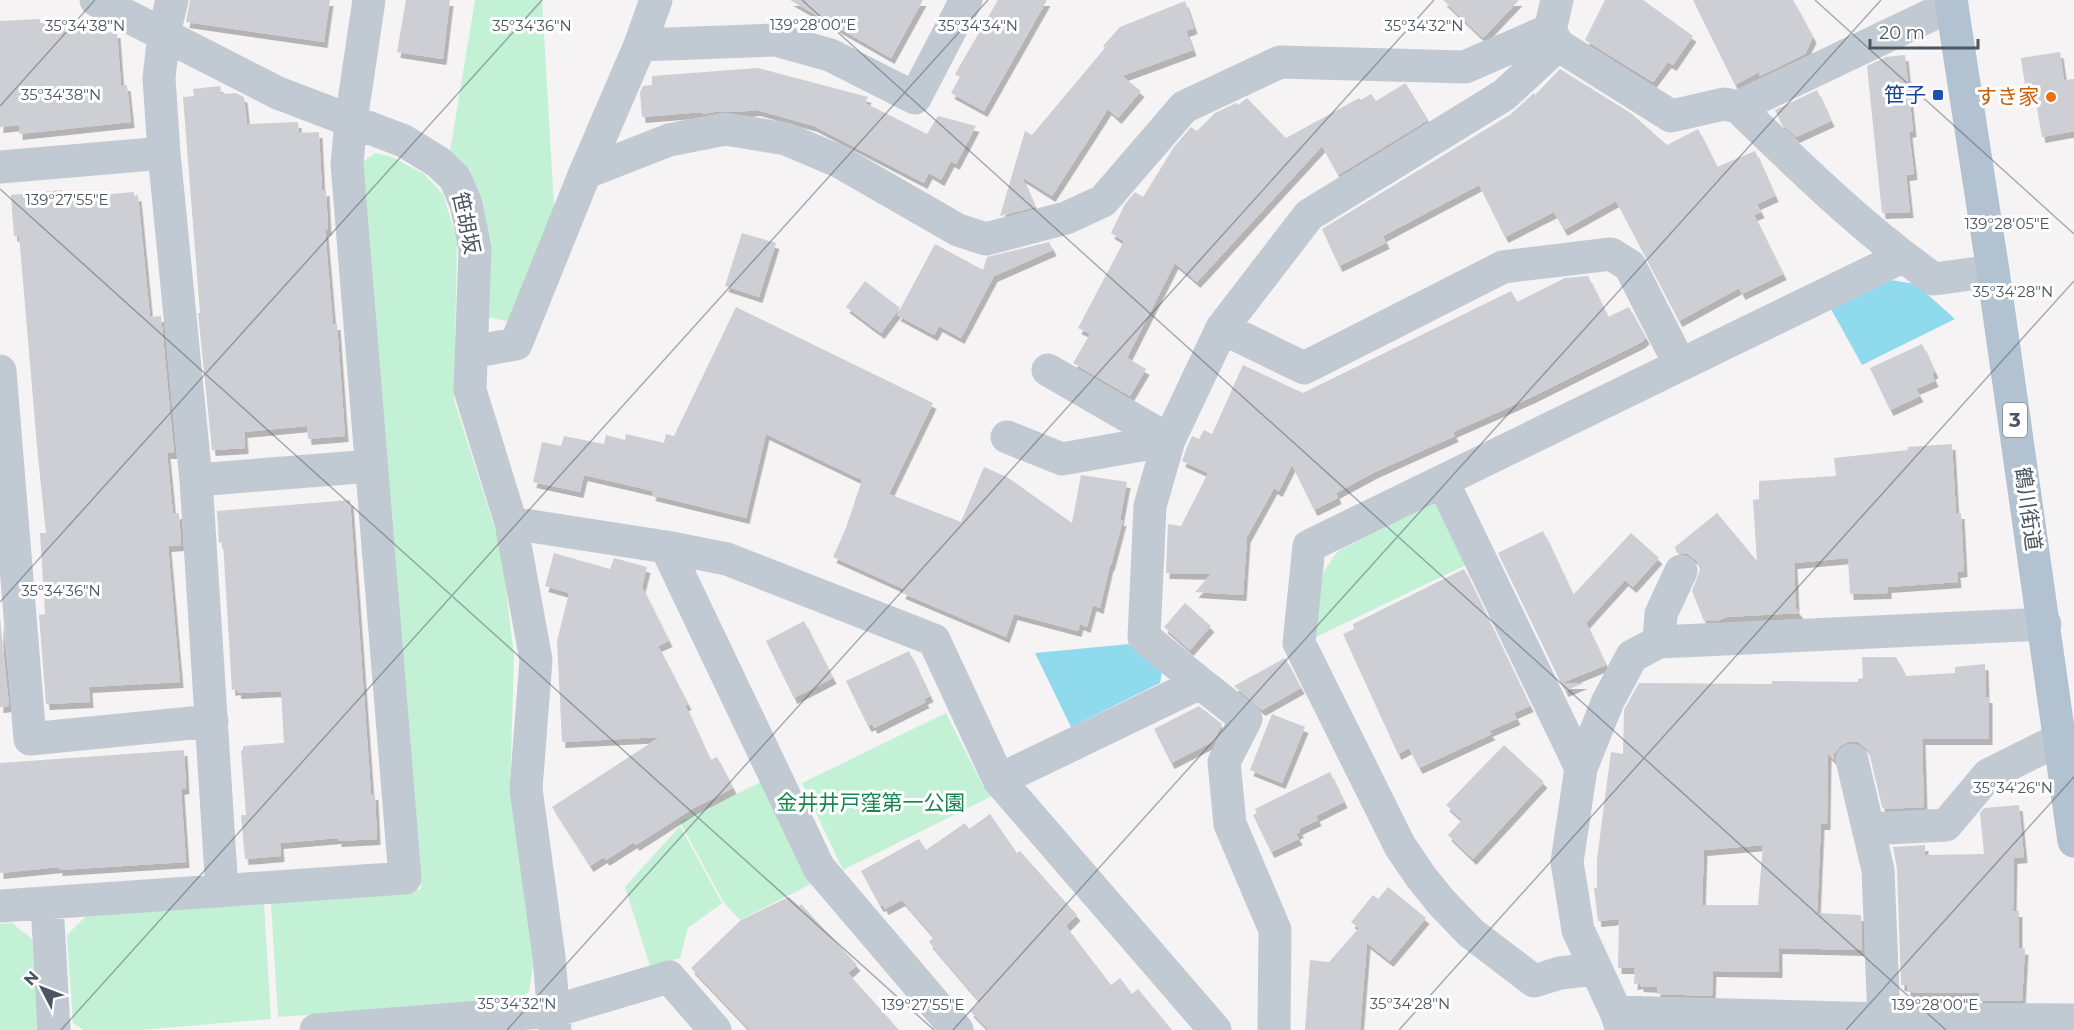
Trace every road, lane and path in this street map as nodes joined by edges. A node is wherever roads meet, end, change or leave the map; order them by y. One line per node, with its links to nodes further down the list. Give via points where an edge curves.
1 (96, 0): 8 (street, 笹胡坂)
2 (172, 0): 8 (street)
3 (369, 0): 11 (street)
4 (656, 0): 9 (street)
5 (966, 0): 9 (street, via 915,98 830,55 776,40)
6 (1952, 2): 10 (street); 16 (main road, 鶴川街道 / 3)
7 (1555, 25): 10 (street, via 1671,116 1724,104); 14 (street, via 1465,67 1280,62 1184,107 1103,201 1066,218 986,239 958,230 838,161 786,139 725,129 669,140); 17 (street, via 1504,95 1309,215)
8 (164, 34): 11 (street, 笹胡坂, via 278,93); 12 (street, via 159,78)
9 (640, 45): 14 (street)
10 (1738, 107): 15 (street, via 1822,188)
11 (351, 121): 18 (street, 笹胡坂, via 404,141 455,178 466,204 475,249); 24 (street, via 347,164)
12 (164, 153): 13 (street); 25 (street)
13 (0, 167)
14 (585, 173): 18 (street, via 516,344)
15 (1902, 257): 16 (street, via 1934,279); 19 (street)
16 (1993, 271): 30 (main road, 鶴川街道 / 3)
17 (1222, 328): 19 (street, via 1304,368 1503,267 1611,254 1630,266); 23 (street)
18 (471, 352): 27 (street, 笹胡坂, via 470,390)
19 (1680, 365): 26 (street)
20 (1048, 370): 23 (street)
21 (0, 371): 33 (street, via 30,739)
22 (1007, 437): 23 (street, via 1062,459)
23 (1169, 440): 32 (street, via 1150,506 1144,637)
24 (370, 466): 25 (street); 40 (street, via 405,878)
25 (196, 480): 33 (street)
26 (1443, 482): 36 (street); 43 (street, via 1309,546 1299,643 1400,846 1442,903 1472,933 1534,981)
27 (511, 523): 28 (street); 45 (street, 笹胡坂, via 536,660 526,789)
28 (666, 548): 37 (street, via 727,559 934,640); 52 (street, via 819,868)
29 (1681, 571): 31 (street, via 1661,614)
30 (2044, 624): 31 (street); 34 (main road, 鶴川街道 / 3)
31 (1659, 642): 36 (street, via 1632,656 1608,701)
32 (1200, 683): 37 (street); 54 (street, via 1246,719 1224,762 1230,824 1275,930)
33 (212, 721): 40 (street)
34 (2060, 739): 38 (street, via 1988,775 1946,825); 39 (main road, 鶴川街道 / 3)
35 (1852, 760): 38 (street)
36 (1581, 768): 43 (street, via 1567,862 1578,930)
37 (999, 780): 53 (street)
38 (1868, 829): 44 (street, via 1878,870)
39 (2073, 832)
40 (222, 891): 41 (street)
41 (47, 903): 42 (street); 49 (street)
42 (0, 906)
43 (1595, 969): 47 (street)
44 (1884, 1019): 46 (street); 47 (street)
45 (554, 1020): 48 (street); 51 (street, via 669,977)
46 (2074, 1020)
47 (1619, 1021)
48 (380, 1028): 50 (street)
49 (54, 1030)
50 (316, 1030)
51 (715, 1030)
52 (957, 1030)
53 (1215, 1030)
54 (1274, 1030)

